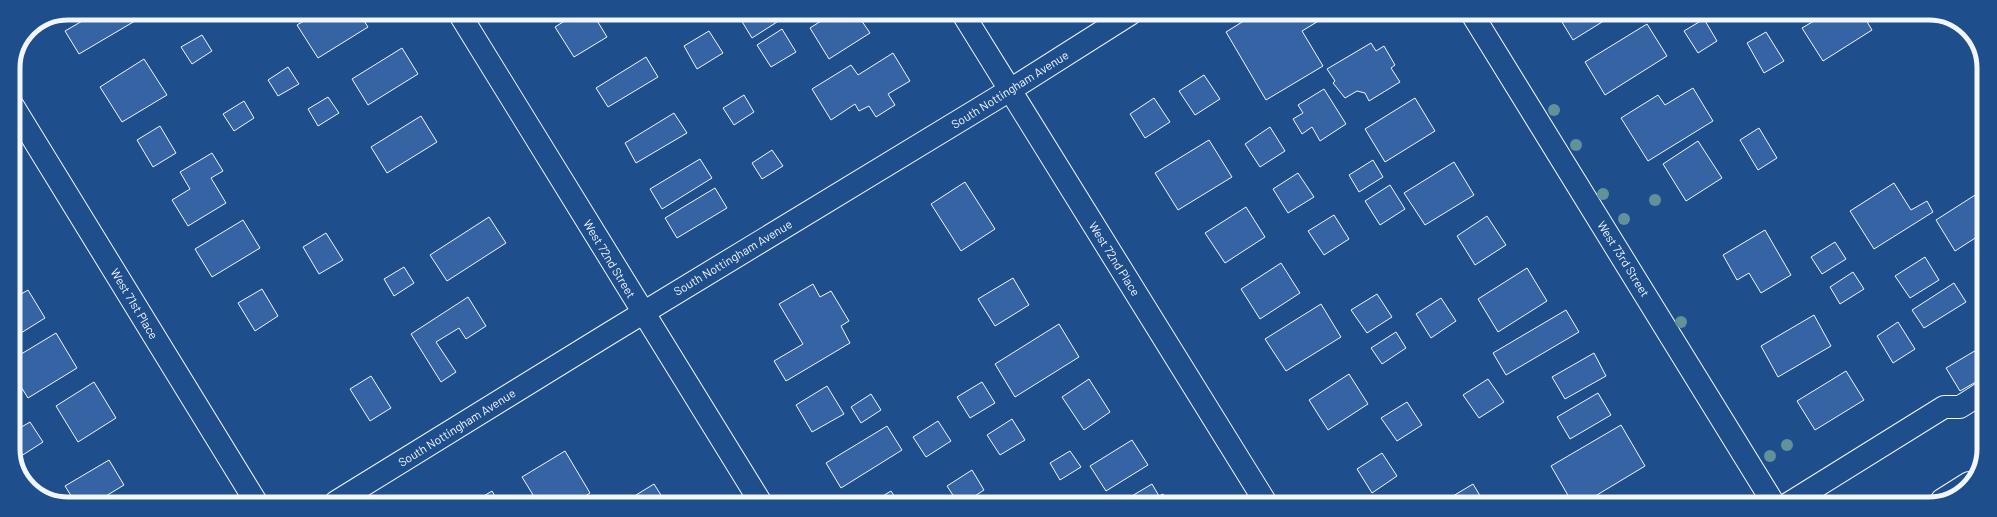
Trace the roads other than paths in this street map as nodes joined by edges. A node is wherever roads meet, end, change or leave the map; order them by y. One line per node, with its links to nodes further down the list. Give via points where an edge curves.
1 (463, 20): 7 (street, West 72nd Street)
2 (967, 20): 5 (street, West 72nd Place)
3 (1121, 20): 5 (street, South Nottingham Avenue)
4 (1476, 20): 13 (street, West 73rd Street)
5 (1010, 90): 7 (street, South Nottingham Avenue); 12 (street, West 72nd Place)
6 (20, 117): 9 (street, West 71st Place)
7 (643, 313): 10 (street, South Nottingham Avenue); 11 (street, West 72nd Street)
8 (1977, 396): 14 (street, via 1960,407 1944,407)
9 (253, 497)
10 (344, 497)
11 (757, 497)
12 (1262, 497)
13 (1770, 497)
14 (1799, 497)

